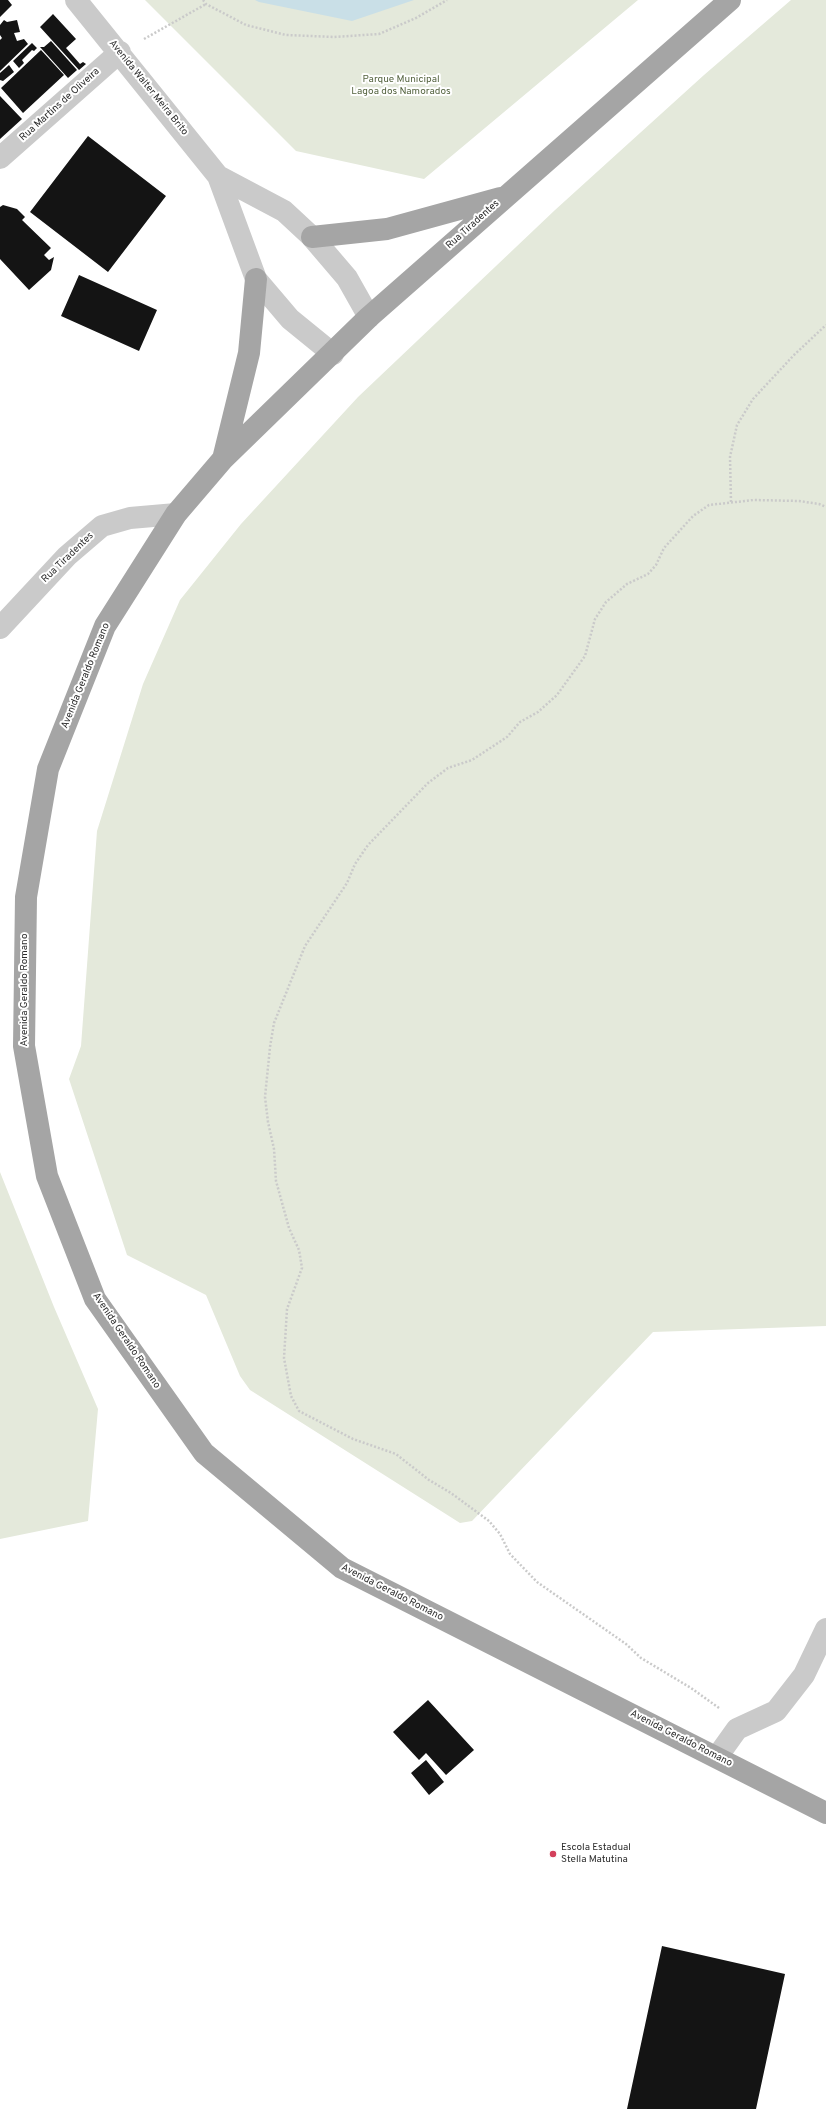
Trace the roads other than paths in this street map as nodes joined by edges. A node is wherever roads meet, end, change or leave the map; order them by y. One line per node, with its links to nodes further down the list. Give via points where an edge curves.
1 (76, 0): 3 (street, Avenida Walter Meira Brito)
2 (730, 0): 6 (main road, Rua Tiradentes)
3 (120, 52): 4 (street, Rua Martins de Oliveira); 5 (street, Avenida Walter Meira Brito)
4 (0, 158)
5 (218, 176): 7 (street, Avenida Walter Meira Brito, via 284,211); 8 (street, Avenida Walter Meira Brito)
6 (505, 197): 7 (main road, via 387,229); 9 (main road, Rua Tiradentes)
7 (312, 237): 9 (street, Avenida Walter Meira Brito, via 347,278)
8 (256, 279): 10 (street, Avenida Walter Meira Brito, via 290,319); 11 (main road, via 250,353)
9 (369, 317): 10 (main road, Rua Tiradentes)
10 (333, 354): 11 (main road, Rua Tiradentes)
11 (223, 459): 12 (main road, Avenida Geraldo Romano)
12 (176, 514): 13 (street, Rua Tiradentes, via 130,518 102,526 68,556); 15 (main road, Avenida Geraldo Romano, via 105,626 48,769 26,897 24,1046 47,1176 95,1299 204,1453 342,1568)
13 (0, 628)
14 (826, 1629): 15 (street, via 804,1675 776,1711 737,1730)
15 (717, 1757): 16 (main road, Avenida Geraldo Romano)
16 (826, 1813)

